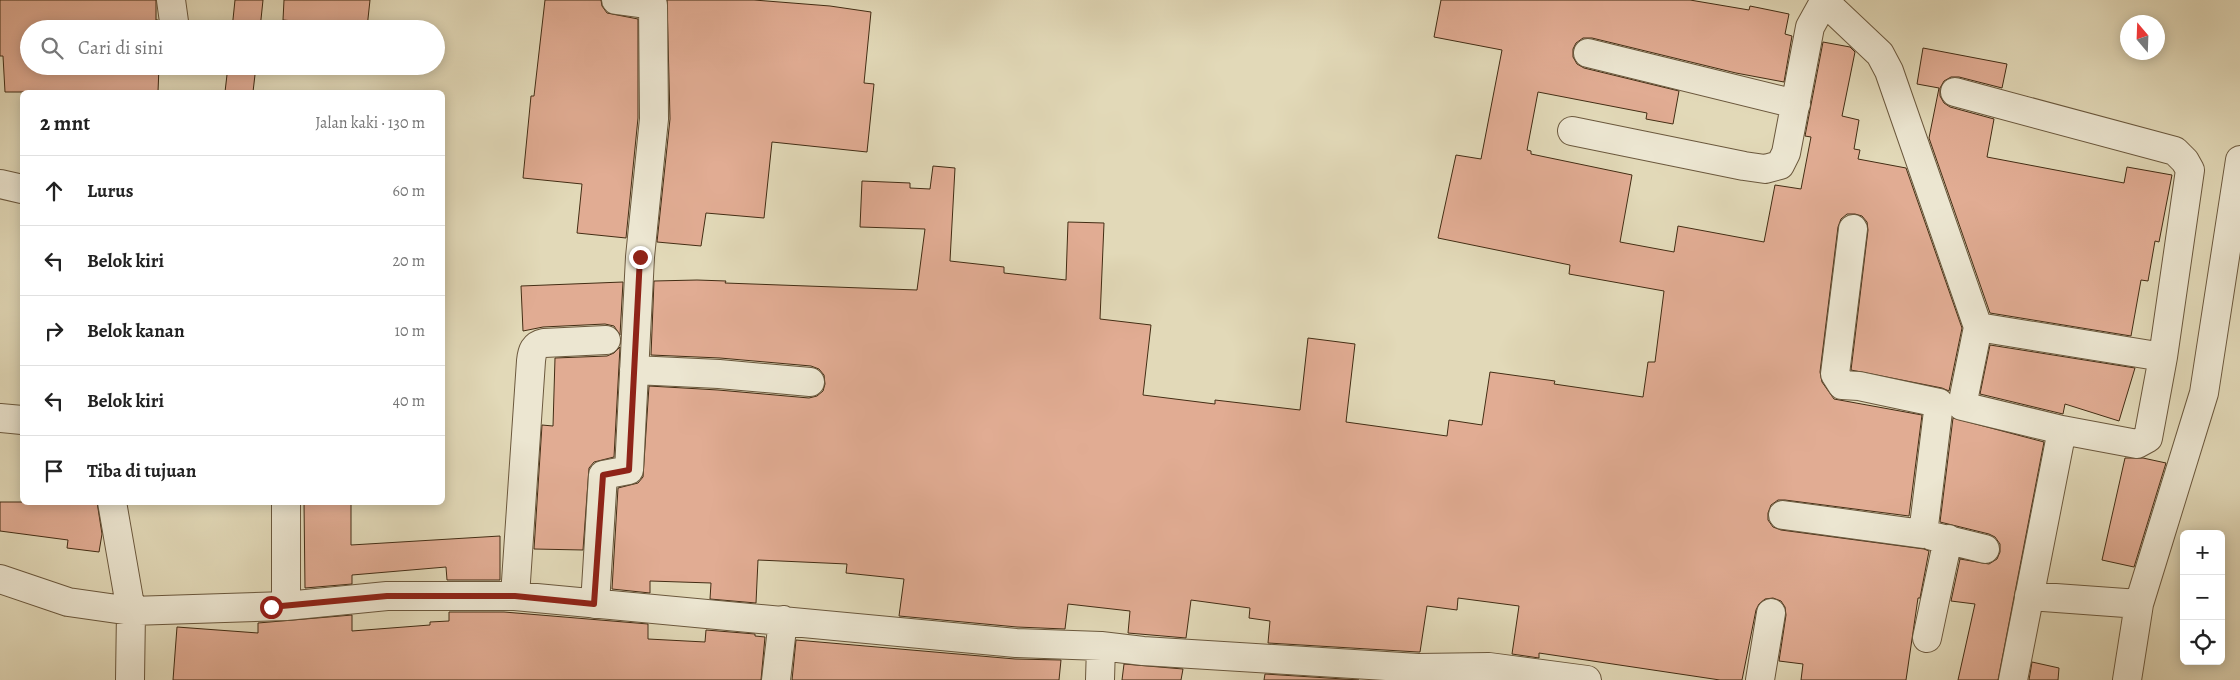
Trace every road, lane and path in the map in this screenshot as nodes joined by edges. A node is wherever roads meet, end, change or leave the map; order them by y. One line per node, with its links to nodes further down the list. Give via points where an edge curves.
1 (171, 0): 4 (street)
2 (630, 1): 16 (street, via 653,5 654,118 640,257)
3 (1824, 1): 7 (street, via 1810,26); 13 (street, via 1880,54 1890,71)
4 (174, 20)
5 (1588, 54): 7 (street)
6 (1955, 92): 15 (street, via 2175,151 2185,161 2190,170)
7 (1796, 104): 8 (street, via 1786,153 1780,165 1765,169)
8 (1572, 131)
9 (2240, 160): 31 (street, via 2204,393)
10 (0, 184): 11 (street)
11 (20, 189)
12 (1853, 229): 18 (street, via 1836,364 1837,380 1842,385)
13 (1978, 326): 15 (street); 18 (street)
14 (606, 340): 28 (street, via 544,343 533,349)
15 (2163, 357): 21 (street, via 2148,438 2143,442 2136,444)
16 (634, 370): 17 (street); 30 (street, via 629,470 603,475)
17 (810, 382)
18 (1950, 405): 21 (street); 25 (street)
19 (0, 418): 20 (street)
20 (20, 420)
21 (2062, 430): 29 (street)
22 (113, 505): 33 (street)
23 (286, 505): 32 (street)
24 (1783, 515): 25 (street)
25 (1936, 536): 26 (street); 36 (street)
26 (1985, 549)
27 (0, 579): 33 (street, via 68,602)
28 (515, 596): 30 (street); 32 (street, via 387,596)
29 (2029, 596): 31 (street); 45 (street)
30 (594, 604): 35 (street)
31 (2139, 604): 46 (street)
32 (286, 606): 33 (street)
33 (131, 612): 40 (street)
34 (1771, 613): 44 (street)
35 (784, 620): 37 (street, via 1016,643); 41 (street)
36 (1927, 638)
37 (1101, 646): 39 (street); 42 (street)
38 (1488, 673): 39 (street); 43 (street)
39 (1417, 674)
40 (130, 680)
41 (776, 680)
42 (1100, 680)
43 (1586, 680)
44 (1760, 680)
45 (2013, 680)
46 (2127, 680)

